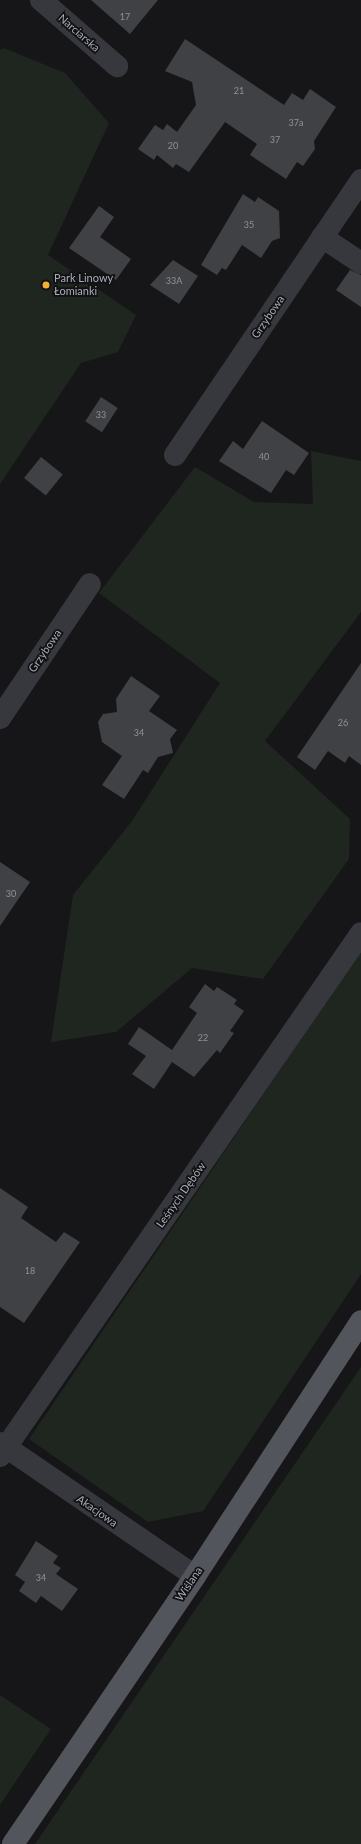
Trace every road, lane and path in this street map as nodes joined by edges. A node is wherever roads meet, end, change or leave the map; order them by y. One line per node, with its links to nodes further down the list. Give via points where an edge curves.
1 (40, 0): 2 (street, Narciarska)
2 (117, 66)
3 (361, 180): 4 (street, Grzybowa)
4 (322, 237): 5 (street); 6 (street, Grzybowa)
5 (361, 262)
6 (175, 455)
7 (90, 584): 8 (street, Grzybowa)
8 (0, 718)
9 (361, 934): 11 (street, Leśnych Dębów)
10 (361, 1321): 12 (main road, Wiślana)
11 (2, 1449): 12 (street, Akacjowa)
12 (195, 1576): 13 (main road, Wiślana)
13 (13, 1844)

